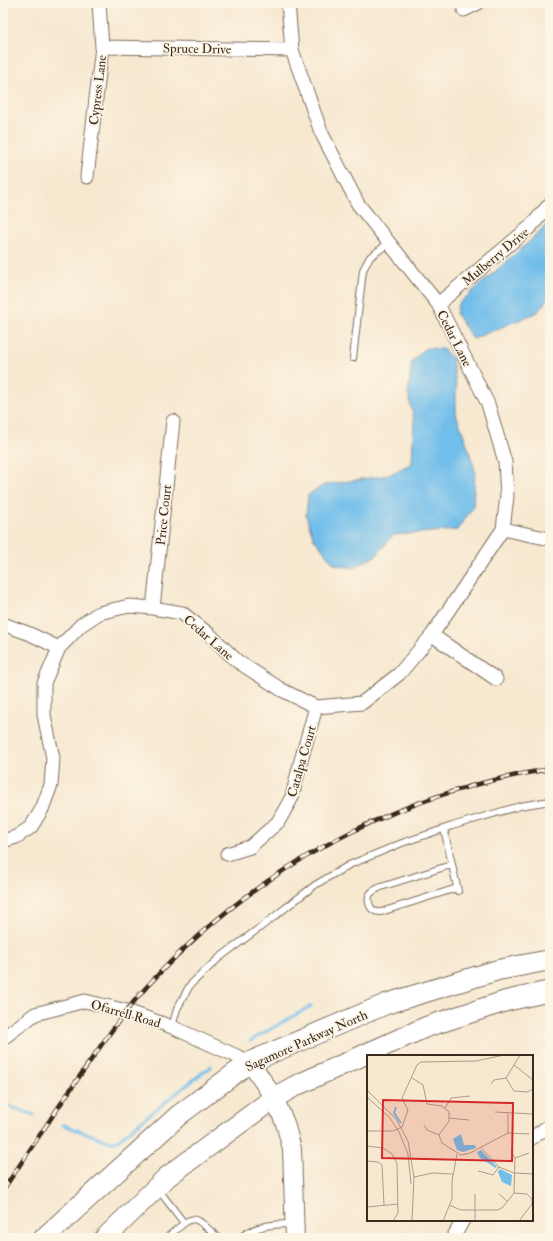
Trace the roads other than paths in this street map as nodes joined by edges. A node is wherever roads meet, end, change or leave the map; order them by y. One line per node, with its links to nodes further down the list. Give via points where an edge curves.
1 (99, 3): 5 (street, Cypress Lane)
2 (288, 3): 6 (street, Cedar Lane)
3 (478, 3): 4 (street)
4 (464, 10)
5 (102, 47): 6 (street, Spruce Drive); 7 (street, Cypress Lane)
6 (292, 50): 9 (street, Cedar Lane, via 321,132 358,204)
7 (87, 177)
8 (550, 204): 10 (street, Mulberry Drive, via 531,226)
9 (389, 243): 10 (street, Cedar Lane); 11 (lane, via 370,257 364,270)
10 (438, 304): 13 (street, Cedar Lane, via 488,404 505,462 507,496)
11 (353, 358)
12 (173, 422): 15 (street, Price Court)
13 (503, 529): 14 (street); 17 (street, Cedar Lane)
14 (550, 539)
15 (153, 608): 18 (street, Cedar Lane, via 129,606 99,613 81,625); 20 (street, Cedar Lane, via 182,613 237,661 282,690)
16 (3, 624): 18 (street)
17 (432, 635): 19 (street); 20 (street, Cedar Lane, via 399,674 362,703)
18 (59, 648): 23 (street, Cedar Lane, via 44,683 44,714 53,758 51,785 42,809 31,827 16,837)
19 (496, 679)
20 (316, 707): 24 (street, Catalpa Court, via 292,797 278,822 250,847)
21 (550, 801): 22 (lane, via 520,806)
22 (444, 829): 25 (lane); 28 (lane, via 349,865 315,885 219,958 190,984 177,1009)
23 (3, 841)
24 (227, 854)
25 (451, 865): 25 (lane, via 457,890 381,912 372,909 368,896 372,892)
26 (550, 960): 30 (main road, Sagamore Parkway North, via 498,970 386,1004)
27 (550, 991): 31 (main road, via 506,1001 426,1028 295,1086)
28 (172, 1027): 29 (street, Ofarrell Road, via 127,1011 85,1001 34,1014); 30 (street, Ofarrell Road)
29 (3, 1038)
30 (250, 1062): 31 (street); 38 (main road, Sagamore Parkway North, via 179,1115)
31 (274, 1098): 34 (main road); 37 (street, via 285,1123 292,1149)
32 (550, 1125): 33 (street)
33 (533, 1137)
34 (156, 1187): 36 (lane); 39 (main road)
35 (462, 1221): 43 (street)
36 (184, 1223): 40 (lane); 41 (lane, via 195,1218)
37 (295, 1231): 42 (lane, via 272,1224 247,1232)
38 (51, 1234)
39 (105, 1238)
40 (166, 1238)
41 (218, 1238)
42 (240, 1238)
43 (453, 1238)

